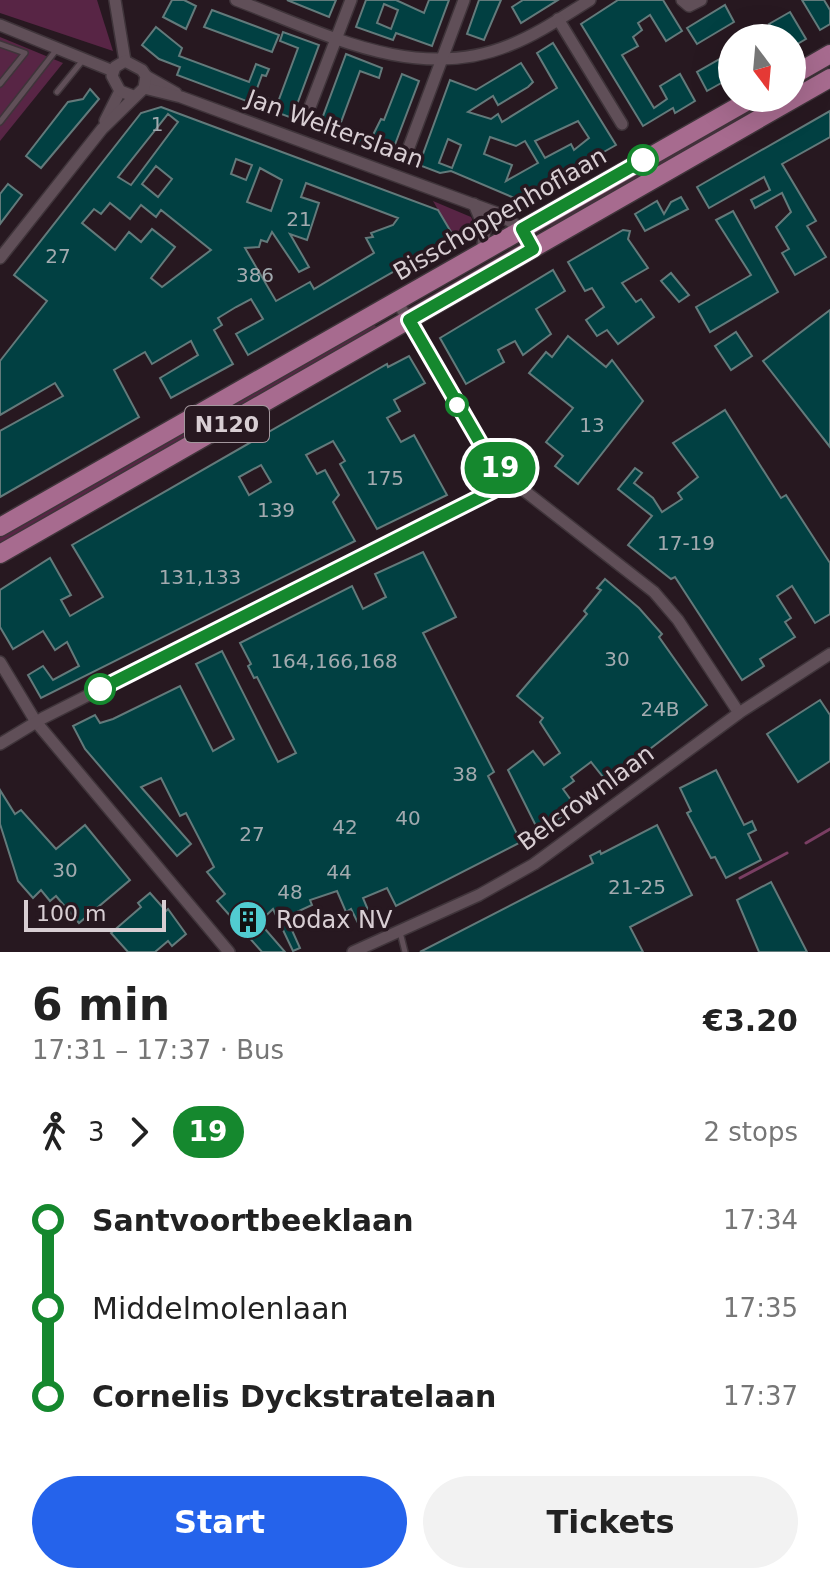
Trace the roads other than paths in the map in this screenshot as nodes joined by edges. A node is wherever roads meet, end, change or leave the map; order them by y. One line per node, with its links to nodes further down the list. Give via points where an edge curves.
1 (115, 0): 16 (street)
2 (236, 0): 10 (street)
3 (351, 0): 10 (street)
4 (464, 0): 15 (street)
5 (590, 0): 8 (street)
6 (682, 0): 7 (street, via 689,6)
7 (701, 0)
8 (558, 19): 15 (street, via 491,52); 28 (street)
9 (0, 25): 12 (street)
10 (337, 38): 15 (street, via 387,55); 25 (street)
11 (0, 44): 21 (lane, via 25,53)
12 (58, 48): 14 (street); 27 (lane)
13 (830, 54): 17 (main road)
14 (84, 59): 18 (street); 23 (lane)
15 (442, 60): 30 (street)
16 (125, 61): 18 (street); 20 (street, via 135,63)
17 (806, 68)
18 (113, 71): 22 (street)
19 (830, 78): 33 (main road, Bisschoppenhoflaan / N120)
20 (145, 82): 24 (street); 31 (street, Jan Welterslaan)
21 (0, 84)
22 (120, 91): 24 (street); 29 (street)
23 (57, 92)
24 (133, 96): 29 (street)
25 (308, 112)
26 (728, 112): 32 (main road, Bisschoppenhoflaan / N120)
27 (0, 122)
28 (622, 124)
29 (102, 129): 35 (street)
30 (409, 147)
31 (474, 204): 32 (street, Jan Welterslaan); 34 (street, via 485,230)
32 (522, 229): 33 (street); 34 (main road, Bisschoppenhoflaan / N120)
33 (533, 249): 37 (main road, Bisschoppenhoflaan / N120)
34 (481, 253): 36 (main road, Bisschoppenhoflaan / N120)
35 (0, 258)
36 (397, 301): 37 (street, Bisschoppenhoflaan); 39 (main road, Bisschoppenhoflaan / N120)
37 (409, 320): 38 (street, via 486,453); 40 (main road, Bisschoppenhoflaan / N120)
38 (512, 481): 43 (street, via 654,592); 44 (street)
39 (0, 527)
40 (0, 554)
41 (830, 654): 43 (street, Belcrownlaan)
42 (0, 662): 44 (street)
43 (739, 713): 46 (street, Belcrownlaan, via 534,864)
44 (36, 722): 45 (street); 47 (street)
45 (0, 744)
46 (400, 931): 48 (street, Belcrownlaan); 49 (lane)
47 (229, 952)
48 (353, 952)
49 (405, 952)

